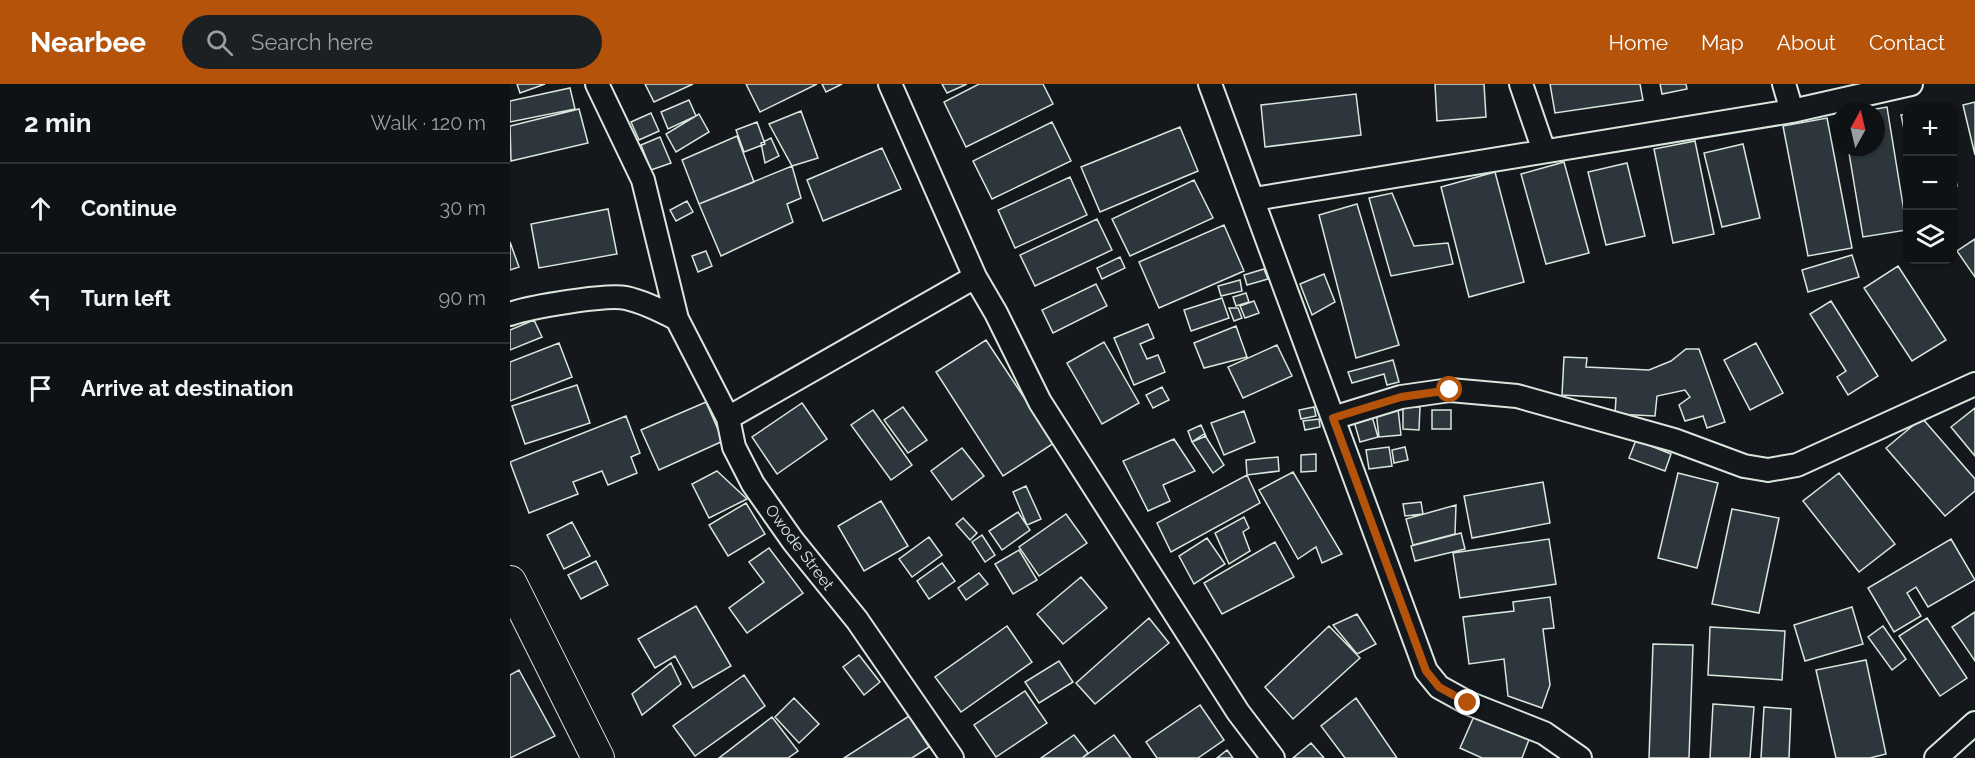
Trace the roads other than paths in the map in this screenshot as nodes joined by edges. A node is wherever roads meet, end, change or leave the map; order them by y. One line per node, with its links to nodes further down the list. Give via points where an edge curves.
1 (597, 84): 12 (street, Owode Street, via 643,180)
2 (890, 84): 10 (street)
3 (1210, 84): 9 (street)
4 (1521, 84): 8 (street)
5 (1784, 84): 7 (street)
6 (1911, 84): 7 (street)
7 (1792, 111): 8 (street)
8 (1544, 151): 9 (street)
9 (1254, 198): 15 (street)
10 (975, 277): 14 (street); 20 (street, via 1040,402)
11 (510, 314): 12 (street, via 623,297)
12 (677, 319): 14 (street, Owode Street)
13 (1975, 384): 15 (street, via 1797,465 1768,470 1517,396 1450,390 1401,397)
14 (728, 418): 19 (street, Owode Street, via 734,447 753,484 857,620)
15 (1333, 418): 21 (street, via 1426,671 1439,687 1468,703 1544,733)
16 (510, 582): 18 (main road)
17 (1975, 723): 22 (street)
18 (593, 756)
19 (952, 758)
20 (1272, 758)
21 (1580, 758)
22 (1936, 758)

